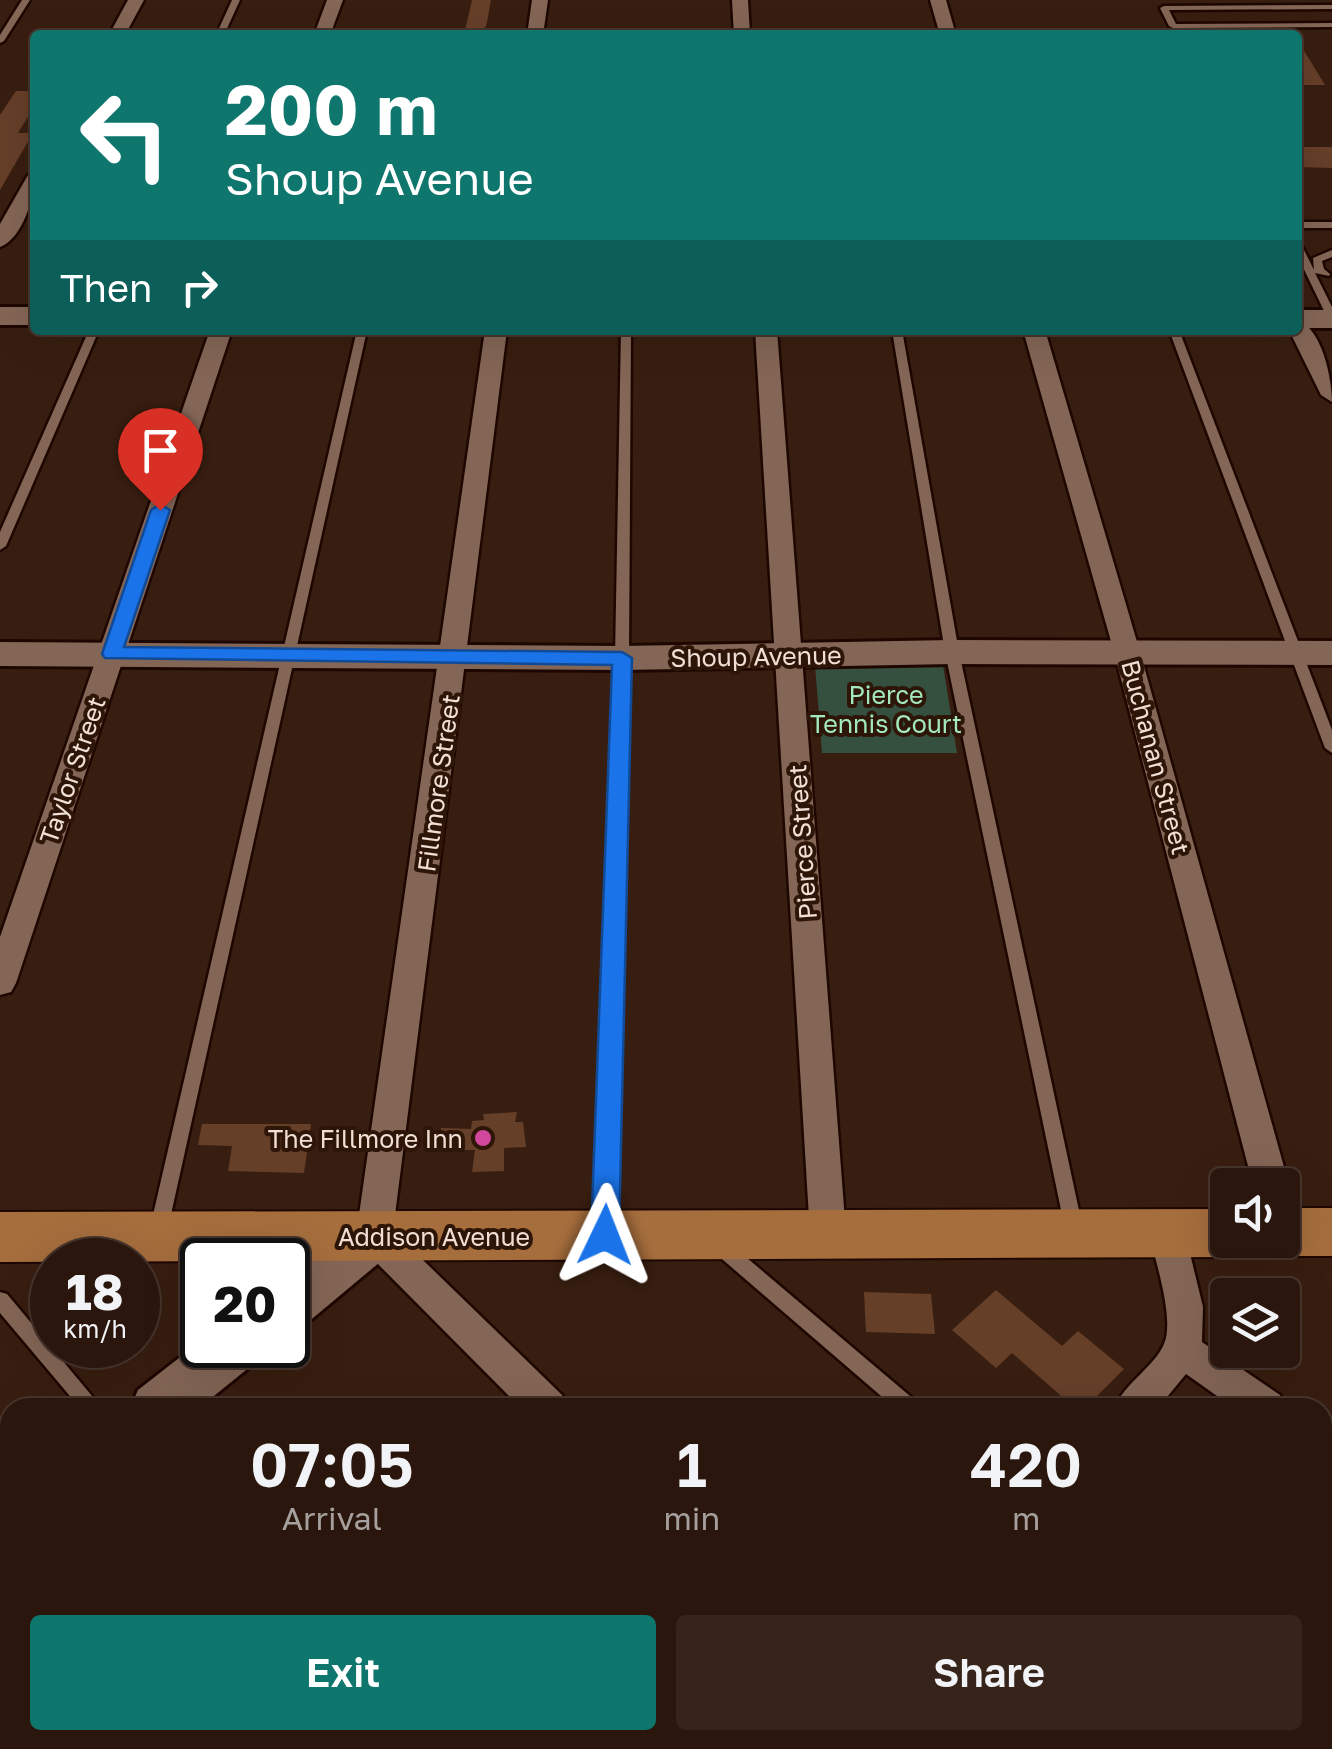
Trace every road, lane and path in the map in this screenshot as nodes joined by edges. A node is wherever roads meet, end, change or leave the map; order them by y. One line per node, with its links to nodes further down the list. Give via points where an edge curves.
1 (26, 0): 18 (lane)
2 (136, 0): 12 (street)
3 (236, 0): 13 (lane)
4 (335, 0): 14 (street)
5 (540, 0): 15 (street)
6 (740, 0): 16 (street)
7 (938, 0): 17 (street)
8 (1292, 7): 9 (lane); 10 (lane); 10 (lane, via 1164,8 1173,26)
9 (1332, 7)
10 (1302, 24): 11 (lane)
11 (1332, 24)
12 (119, 30)
13 (222, 30)
14 (324, 30)
15 (536, 30)
16 (742, 30)
17 (947, 30)
18 (0, 41)
19 (30, 188): 22 (street)
20 (1302, 225): 21 (lane)
21 (1332, 225)
22 (0, 241)
23 (1302, 249): 24 (lane)
24 (1332, 251): 26 (lane, via 1317,260 1319,271)
25 (1302, 256): 27 (lane)
26 (1330, 275)
27 (1329, 306): 30 (street)
28 (0, 316): 29 (street)
29 (30, 316)
30 (1302, 317)
31 (92, 335): 42 (lane)
32 (220, 335): 47 (street, Taylor Street)
33 (361, 335): 49 (lane)
34 (495, 335): 50 (street, Fillmore Street)
35 (626, 335): 51 (lane)
36 (766, 335): 48 (street, Pierce Street)
37 (898, 335): 43 (lane)
38 (1035, 335): 44 (street, Buchanan Street)
39 (1176, 335): 45 (lane)
40 (1302, 335): 41 (street)
41 (1332, 395)
42 (0, 546)
43 (952, 652): 44 (street, Shoup Avenue); 48 (street, Shoup Avenue); 55 (lane)
44 (1127, 652): 45 (street, Shoup Avenue); 54 (street, Buchanan Street)
45 (1314, 653): 52 (lane)
46 (0, 654): 47 (street, Shoup Avenue)
47 (112, 654): 49 (street, Shoup Avenue); 53 (street, Taylor Street)
48 (789, 654): 51 (street, Shoup Avenue); 59 (street, Pierce Street)
49 (288, 655): 50 (street, Shoup Avenue); 61 (lane)
50 (456, 656): 51 (street, Shoup Avenue); 62 (street, Fillmore Street)
51 (622, 658): 60 (lane)
52 (1332, 748)
53 (0, 983)
54 (1276, 1168)
55 (1074, 1233): 56 (main road, Addison Avenue); 59 (main road, Addison Avenue)
56 (1167, 1233): 57 (main road, Addison Avenue); 66 (street, via 1184,1307)
57 (1210, 1233)
58 (707, 1234): 59 (main road, Addison Avenue); 60 (main road, Addison Avenue); 71 (lane)
59 (828, 1234)
60 (605, 1235): 62 (main road, Addison Avenue)
61 (157, 1236): 62 (main road, Addison Avenue); 63 (main road, Addison Avenue)
62 (374, 1236): 64 (street); 70 (street)
63 (0, 1237)
64 (310, 1288)
65 (0, 1300): 68 (lane)
66 (1183, 1350): 72 (street); 73 (street)
67 (208, 1368): 69 (street)
68 (85, 1398)
69 (170, 1398)
70 (538, 1398)
71 (898, 1398)
72 (1142, 1398)
73 (1252, 1398)

